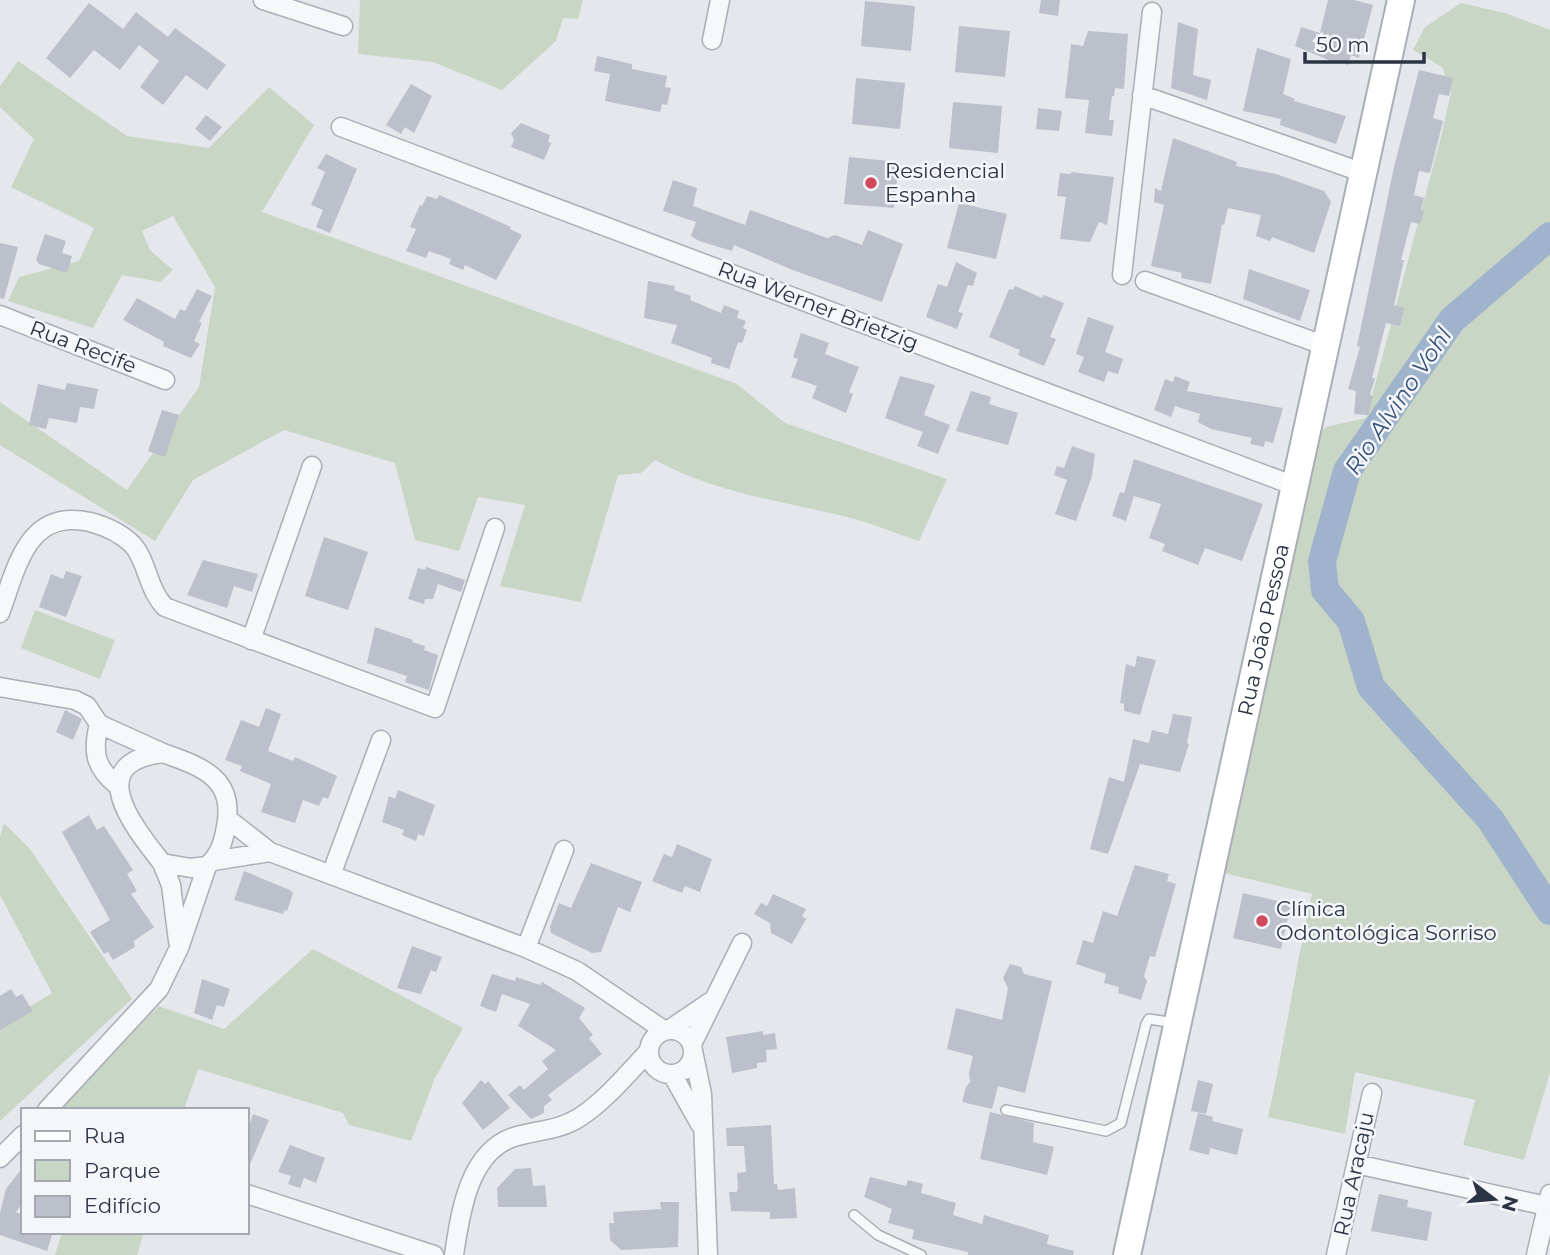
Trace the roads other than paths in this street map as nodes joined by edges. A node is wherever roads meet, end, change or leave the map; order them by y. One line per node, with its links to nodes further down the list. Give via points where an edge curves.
1 (263, 0): 5 (street)
2 (720, 0): 6 (street)
3 (1400, 1): 9 (street, Rua João Pessoa)
4 (1152, 12): 7 (street)
5 (343, 26)
6 (712, 40)
7 (1142, 95): 9 (street); 10 (street)
8 (341, 127): 16 (street, Rua Werner Brietzig)
9 (1364, 173): 13 (street, Rua João Pessoa)
10 (1122, 275)
11 (1145, 281): 13 (street)
12 (0, 315): 14 (street, Rua Recife)
13 (1326, 346): 16 (street, Rua João Pessoa)
14 (165, 380)
15 (312, 466): 19 (street)
16 (1295, 486): 36 (street, Rua João Pessoa)
17 (495, 528): 19 (street, via 435,708)
18 (0, 613): 19 (street, via 24,549 53,522 74,519 97,524 132,544 165,607)
19 (251, 640)
20 (0, 687): 21 (street, via 75,700 87,706)
21 (99, 724): 23 (street); 24 (street, via 94,746 97,764)
22 (381, 740): 30 (street)
23 (163, 753): 24 (street, via 133,761 125,767); 25 (street, via 209,772 226,791)
24 (118, 786): 28 (street, via 137,832)
25 (228, 819): 27 (street); 29 (street, via 220,849)
26 (564, 850): 33 (street)
27 (270, 852): 29 (street); 30 (street)
28 (162, 863): 29 (street, via 191,869); 32 (street, via 171,884)
29 (210, 864): 32 (street)
30 (331, 875): 33 (street)
31 (742, 943): 34 (street)
32 (179, 948): 43 (street, via 150,1002)
33 (526, 948): 35 (street, via 577,971)
34 (719, 996): 37 (street); 39 (street)
35 (619, 1000): 37 (street); 38 (street)
36 (1178, 1023): 44 (lane, via 1149,1018 1121,1123 1106,1131); 56 (street, Rua João Pessoa)
37 (668, 1030): 38 (street); 39 (street, via 684,1033)
38 (650, 1047): 40 (street); 41 (street)
39 (693, 1048): 40 (street, via 685,1070); 45 (street, via 702,1094)
40 (665, 1072): 41 (street); 45 (street)
41 (615, 1087): 53 (street, via 579,1118 554,1129 514,1137 489,1152 466,1198)
42 (1372, 1093): 48 (street, Rua Aracaju)
43 (49, 1108)
44 (1006, 1110)
45 (702, 1127): 54 (street)
46 (21, 1137): 47 (street)
47 (0, 1158)
48 (1356, 1164): 50 (street); 57 (street, Rua Aracaju)
49 (248, 1194): 52 (street)
50 (1549, 1200): 58 (street)
51 (854, 1215): 55 (lane, via 878,1235)
52 (434, 1255)
53 (454, 1255)
54 (708, 1255)
55 (921, 1255)
56 (1127, 1255)
57 (1336, 1255)
58 (1536, 1255)

